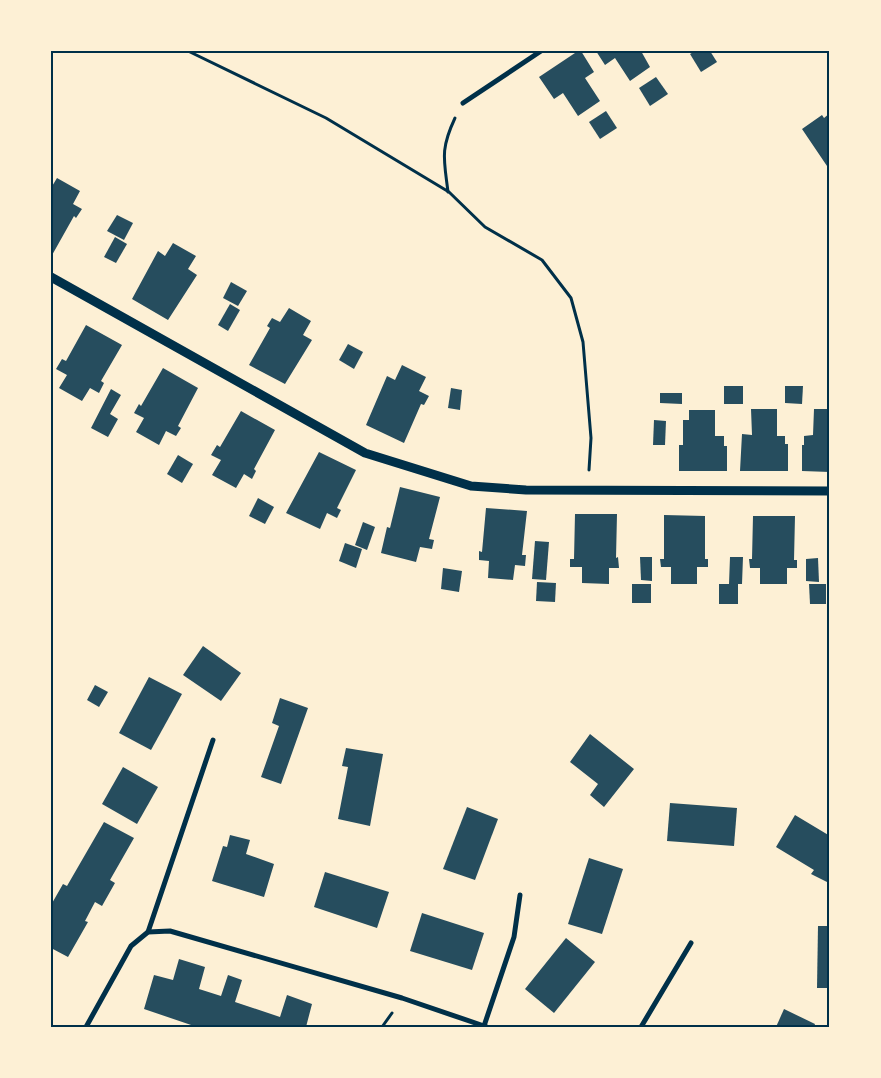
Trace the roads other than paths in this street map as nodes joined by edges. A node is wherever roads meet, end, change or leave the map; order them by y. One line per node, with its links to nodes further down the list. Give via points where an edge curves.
1 (541, 51): 2 (street)
2 (464, 104)
3 (51, 277): 4 (street, via 365,453 471,486 526,490)
4 (830, 491)
5 (213, 740): 7 (street)
6 (520, 895): 9 (street, via 514,937)
7 (148, 932): 9 (street, via 170,931 402,998); 10 (street, via 131,946)
8 (691, 943): 11 (street)
9 (485, 1026)
10 (86, 1027)
11 (641, 1027)

